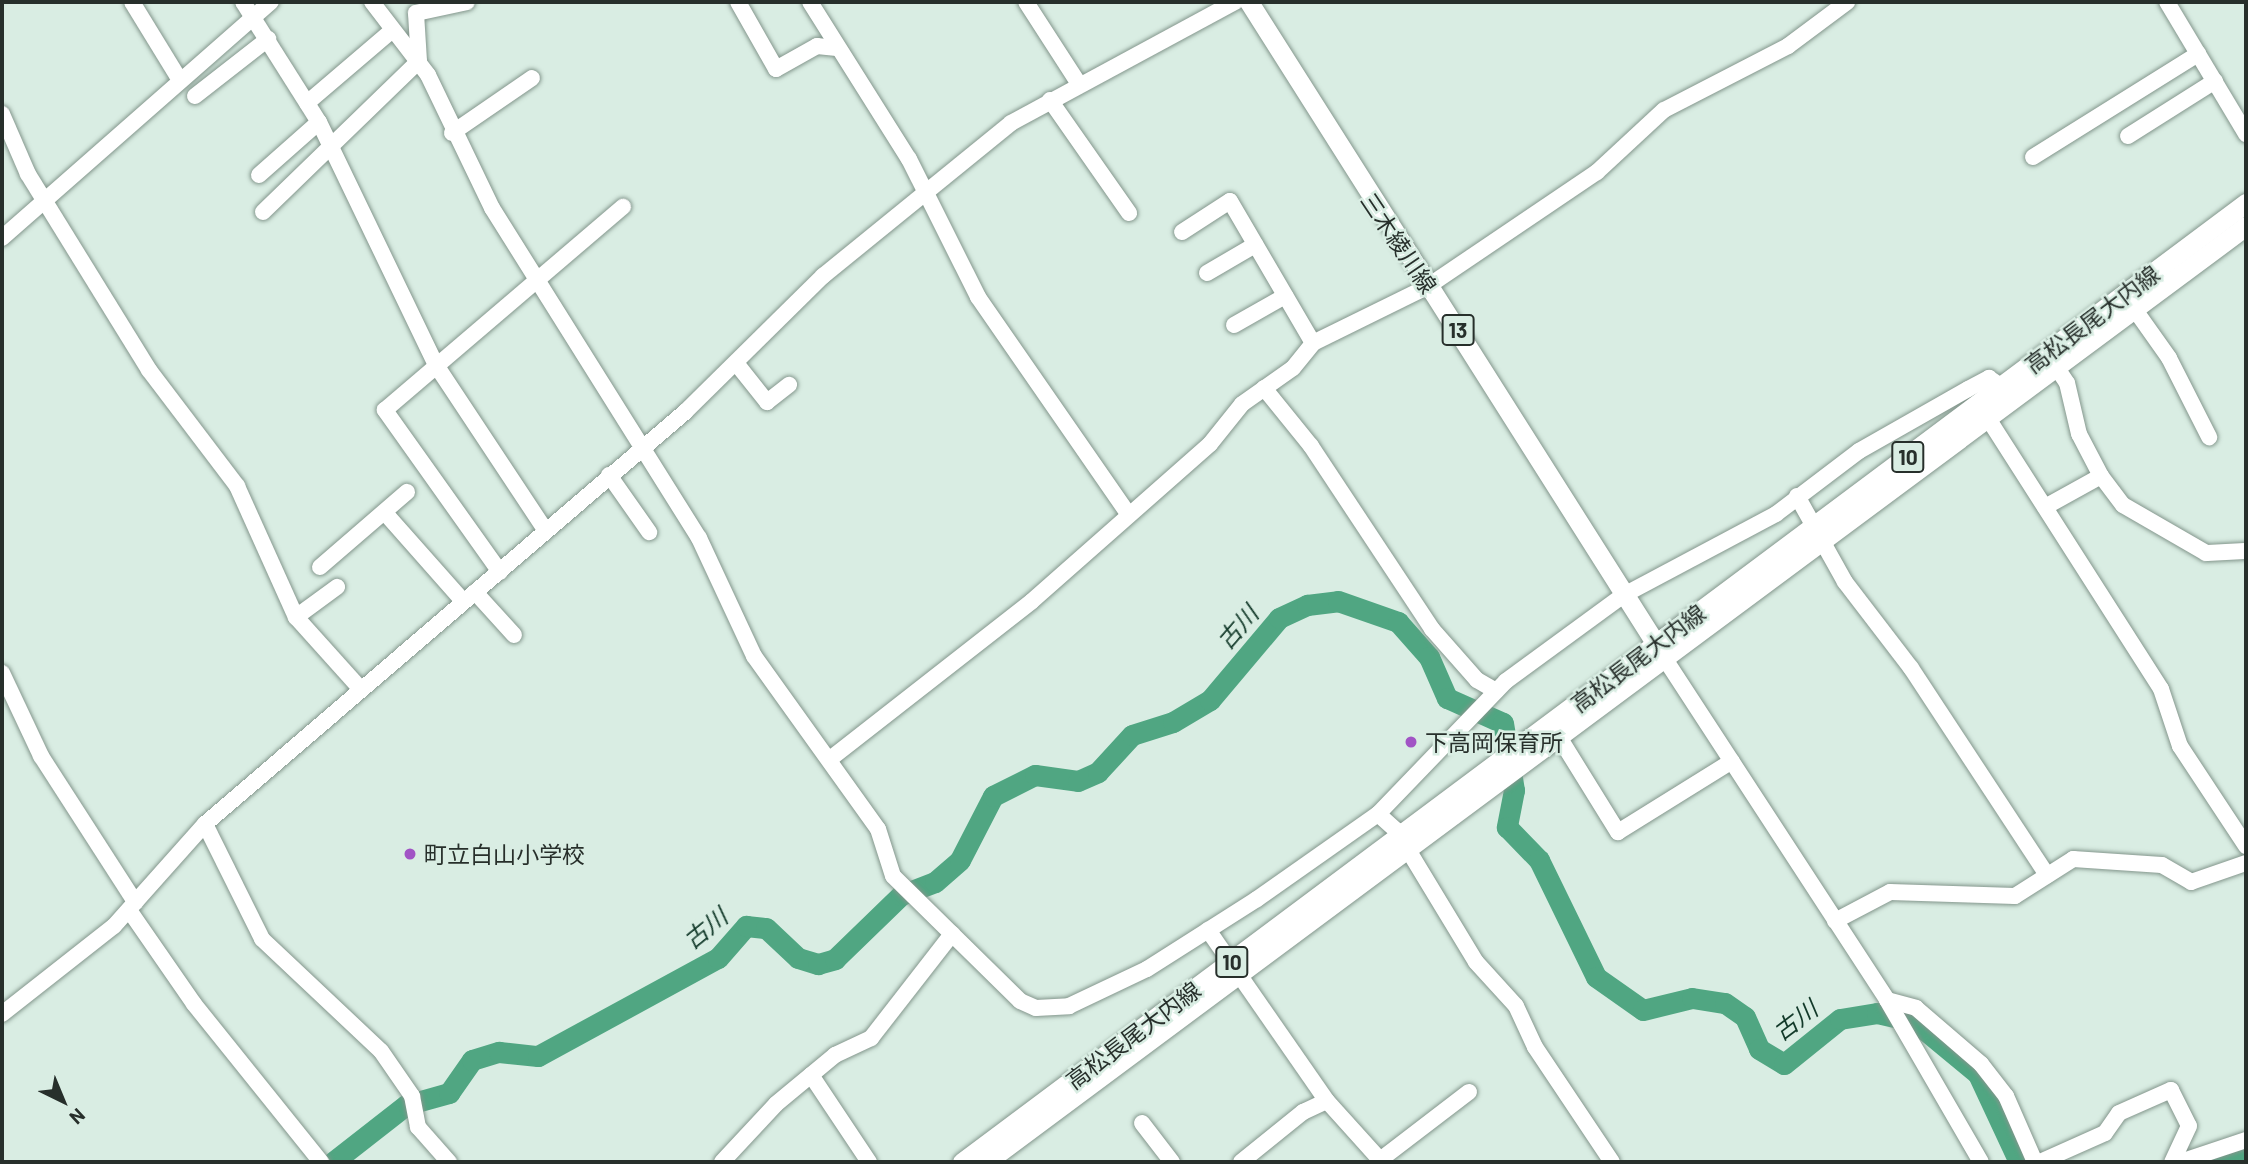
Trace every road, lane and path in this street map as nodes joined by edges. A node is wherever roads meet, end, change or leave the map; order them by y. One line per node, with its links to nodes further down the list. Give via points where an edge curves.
1 (132, 2): 18 (street)
2 (271, 2): 12 (street)
3 (372, 2): 13 (street)
4 (467, 2): 17 (street, via 416,13)
5 (737, 2): 15 (street, via 776,69 817,46)
6 (810, 2): 15 (street)
7 (1026, 2): 21 (street)
8 (1235, 2): 21 (street)
9 (1249, 2): 45 (main road, 三木綾川線 / 13)
10 (1847, 2): 45 (street, via 1788,47 1664,110 1597,172)
11 (2174, 4): 16 (street)
12 (247, 8): 14 (street); 18 (street)
13 (390, 32): 17 (street); 24 (street)
14 (268, 39): 22 (street); 24 (street)
15 (837, 48): 33 (street)
16 (2198, 54): 20 (street); 31 (street)
17 (419, 61): 27 (street); 30 (street)
18 (178, 77): 34 (street, via 181,86)
19 (532, 78): 27 (street)
20 (2215, 81): 28 (street); 29 (street)
21 (1079, 84): 23 (street)
22 (195, 96)
23 (1050, 100): 33 (street); 38 (street)
24 (307, 103): 26 (street)
25 (2, 114): 34 (street)
26 (319, 122): 30 (street); 32 (street)
27 (452, 132): 44 (street)
28 (2246, 134)
29 (2128, 136)
30 (330, 149): 37 (street); 52 (street)
31 (2033, 157)
32 (259, 175)
33 (924, 194): 51 (street, via 824,276); 64 (street, via 978,297)
34 (45, 200): 41 (street); 75 (street, via 149,370 237,486)
35 (2246, 203): 47 (main road, 高松長尾大内線 / 10)
36 (623, 207): 44 (street)
37 (263, 212)
38 (1129, 213)
39 (2246, 226): 47 (main road, 高松長尾大内線 / 10)
40 (1182, 232): 42 (street, via 1230,201)
41 (2, 238)
42 (1255, 245): 43 (street); 46 (street)
43 (1207, 273)
44 (535, 279): 52 (street); 58 (street)
45 (1427, 287): 49 (street); 74 (main road, 三木綾川線 / 13, via 1558,481)
46 (1285, 296): 48 (street); 49 (street)
47 (2129, 302): 50 (main road, 高松長尾大内線 / 10); 57 (street, via 2169,358)
48 (1234, 325)
49 (1313, 343): 55 (street, via 1293,369)
50 (2052, 360): 54 (main road, 高松長尾大内線 / 10); 56 (main road, 高松長尾大内線 / 10); 60 (street, via 2069,388 2079,435)
51 (736, 363): 53 (street, via 767,402); 58 (street)
52 (436, 365): 66 (street); 71 (street, via 385,410)
53 (789, 384)
54 (2002, 387): 56 (main road, 高松長尾大内線 / 10); 62 (street, via 1993,379 1976,384 1859,451)
55 (1264, 388): 64 (street, via 1210,444); 80 (street, via 1311,446 1432,629 1470,674)
56 (1984, 411): 63 (street); 68 (main road, 高松長尾大内線 / 10)
57 (2210, 437)
58 (643, 444): 59 (street); 83 (street, via 699,538 754,656)
59 (610, 475): 66 (street); 67 (street)
60 (2101, 476): 63 (street); 69 (street, via 2123,505 2206,553)
61 (407, 492): 65 (street)
62 (1797, 496): 68 (street); 74 (street, via 1685,567)
63 (2045, 507): 88 (street, via 2161,689 2200,782)
64 (1127, 512): 83 (street, via 980,645)
65 (386, 514): 70 (street); 73 (street)
66 (546, 531): 71 (street)
67 (649, 532)
68 (1818, 535): 77 (main road, 高松長尾大内線 / 10); 90 (street)
69 (2246, 551)
70 (320, 567)
71 (500, 572): 73 (street)
72 (337, 587): 75 (street)
73 (469, 596): 76 (street); 79 (street)
74 (1622, 596): 77 (main road, 三木綾川線 / 13); 80 (street)
75 (296, 617): 79 (street)
76 (516, 633)
77 (1661, 652): 81 (main road, 高松長尾大内線 / 10); 82 (main road, 高松長尾大内線 / 10); 84 (street)
78 (2, 673): 91 (street, via 41,756)
79 (358, 686): 86 (street)
80 (1496, 691): 85 (street)
81 (1559, 737): 82 (main road, 高松長尾大内線 / 10); 84 (street, via 1618,832)
82 (1522, 755): 87 (main road, 高松長尾大内線 / 10)
83 (830, 759): 94 (street, via 878,829 893,877)
84 (1732, 761): 92 (street)
85 (1378, 814): 87 (street); 93 (street)
86 (205, 824): 91 (street); 105 (street, via 262,939 381,1051 413,1102 418,1128)
87 (1404, 842): 95 (main road, 高松長尾大内線 / 10); 112 (street, via 1476,962 1516,1006 1535,1047)
88 (2246, 846)
89 (2246, 863): 90 (street, via 2191,882 2162,865 2073,859)
90 (2047, 876): 92 (street, via 1998,898 1949,890 1924,897 1890,892)
91 (132, 906): 97 (street); 104 (street, via 194,1004)
92 (1835, 920): 96 (street)
93 (1208, 930): 94 (street, via 1147,969 1052,1011 1020,1001); 95 (street)
94 (953, 934): 98 (street, via 871,1038)
95 (1235, 969): 100 (street); 108 (main road, 高松長尾大内線 / 10); 109 (main road, 高松長尾大内線 / 10)
96 (1888, 1003): 113 (street); 114 (street, via 1916,1008 1981,1063 2006,1096)
97 (2, 1014)
98 (811, 1075): 106 (street, via 748,1128); 107 (street)
99 (1469, 1093): 103 (street)
100 (1327, 1101): 103 (street); 111 (street, via 1303,1112)
101 (1142, 1123): 110 (street)
102 (2246, 1140): 117 (street)
103 (1381, 1161)
104 (321, 1162)
105 (449, 1162)
106 (722, 1162)
107 (869, 1162)
108 (962, 1162)
109 (986, 1162)
110 (1172, 1162)
111 (1241, 1162)
112 (1612, 1162)
113 (1981, 1162)
114 (2035, 1162)
115 (2040, 1162): 116 (street, via 2105,1133 2119,1113 2171,1090 2189,1126)
116 (2172, 1162)
117 (2180, 1162)

